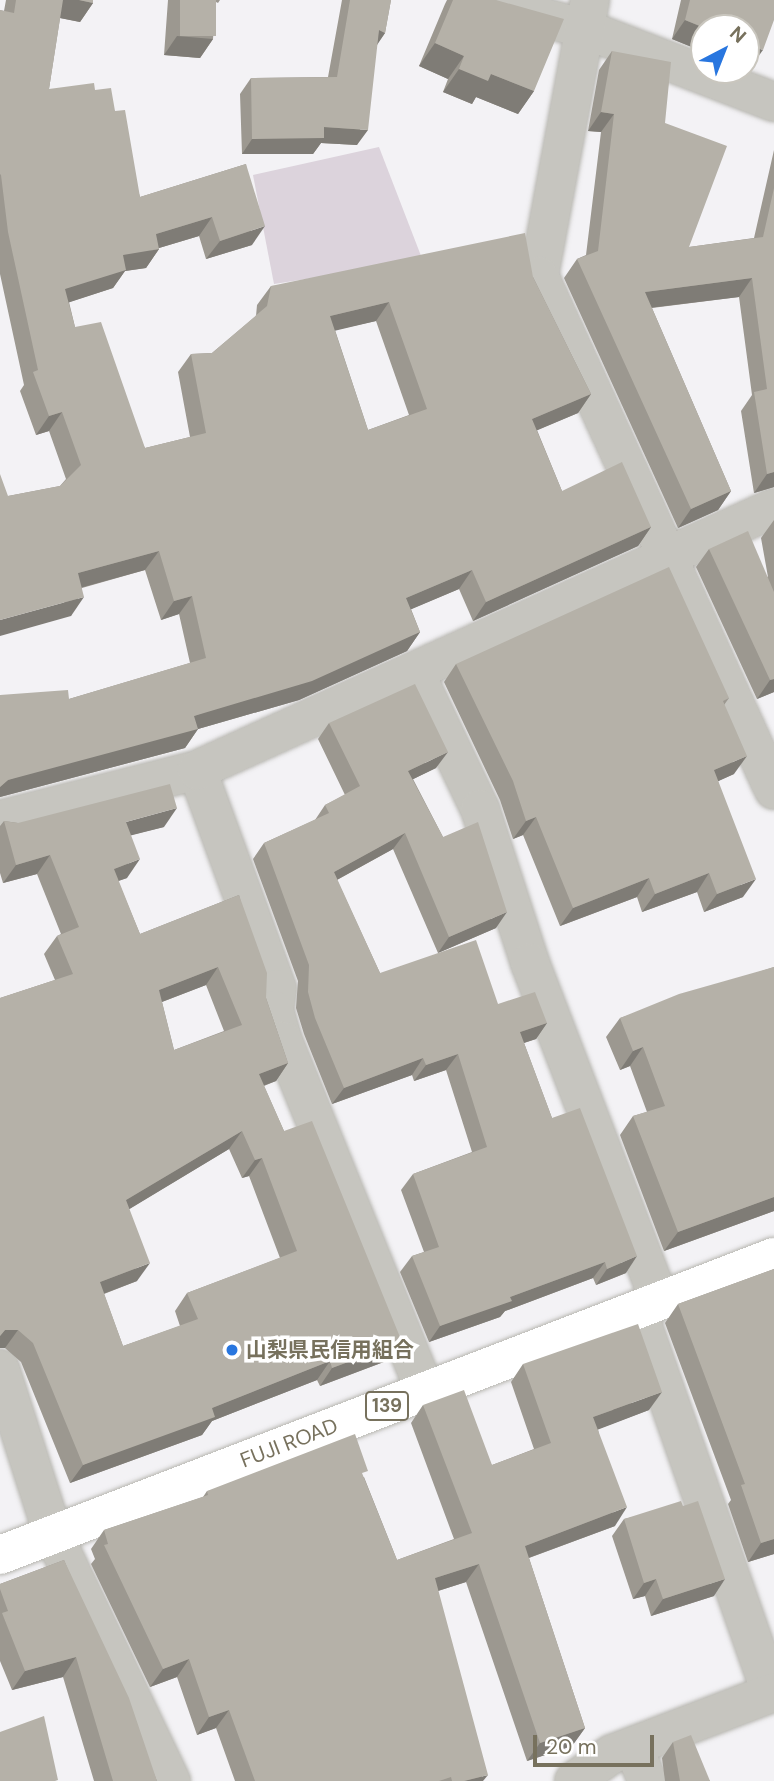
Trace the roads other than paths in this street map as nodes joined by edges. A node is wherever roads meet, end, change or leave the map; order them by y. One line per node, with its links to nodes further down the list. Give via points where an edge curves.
1 (479, 0): 2 (street)
2 (588, 14): 3 (street); 5 (street, via 539,276)
3 (774, 102)
4 (774, 508): 5 (street)
5 (666, 560): 6 (street); 8 (street)
6 (415, 673): 7 (street); 11 (street, via 480,809)
7 (197, 770): 9 (street); 13 (street, via 277,989 274,1010 283,1041)
8 (774, 790)
9 (0, 820)
10 (774, 1257): 11 (highway, FUJI ROAD / 139)
11 (649, 1305): 13 (highway, FUJI ROAD / 139); 16 (street)
12 (0, 1369): 14 (street)
13 (425, 1391): 14 (highway, FUJI ROAD / 139)
14 (52, 1534): 15 (highway, FUJI ROAD / 139); 18 (street)
15 (0, 1555)
16 (773, 1693): 17 (street)
17 (633, 1746): 19 (street, via 612,1754); 20 (street)
18 (171, 1781)
19 (574, 1781)
20 (647, 1781)

